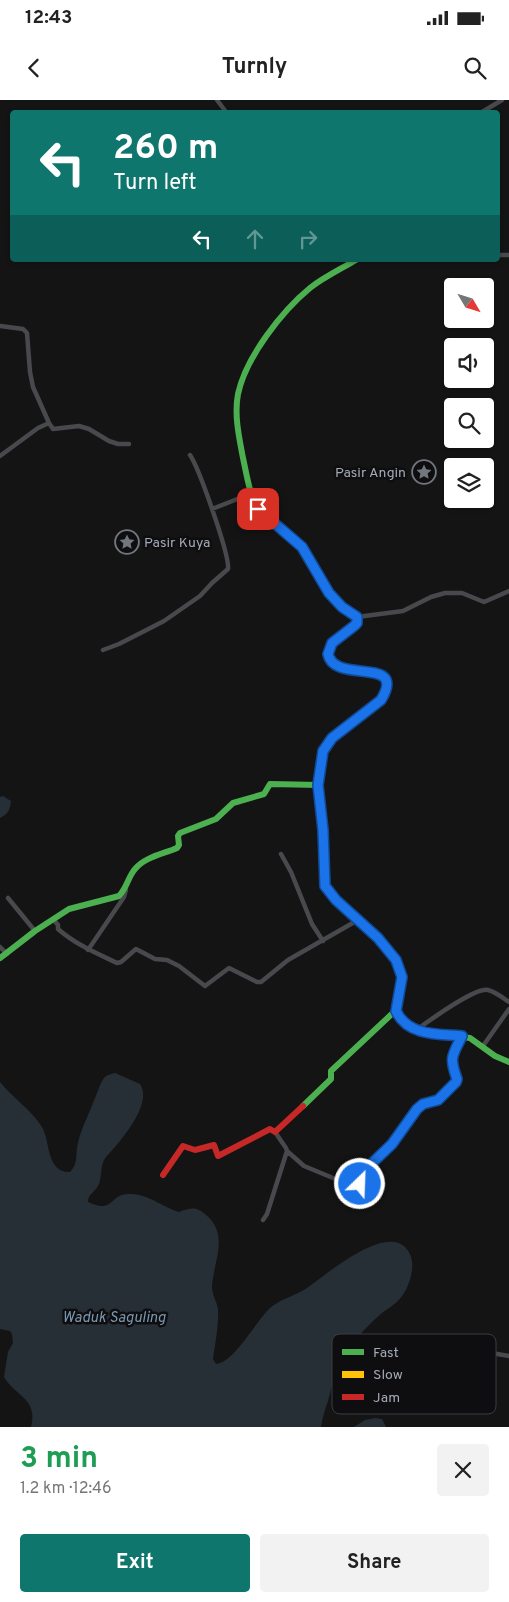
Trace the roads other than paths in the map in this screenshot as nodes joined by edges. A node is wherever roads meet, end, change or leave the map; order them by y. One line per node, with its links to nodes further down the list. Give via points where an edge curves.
1 (216, 100): 3 (street)
2 (502, 100): 4 (street)
3 (224, 110)
4 (485, 110)
5 (353, 262): 11 (street, via 302,295 260,349 244,378 238,394 238,423)
6 (0, 326): 7 (street, via 23,330 27,334 33,387)
7 (48, 423): 8 (street, via 53,429 78,426 109,441); 10 (street)
8 (129, 444)
9 (190, 455): 12 (street)
10 (0, 456)
11 (250, 494): 12 (street); 14 (street, via 258,509 302,547 339,605)
12 (212, 510): 15 (street, via 226,552 228,569 200,596 164,622)
13 (509, 591): 14 (street, via 484,602 462,593 445,593 403,611)
14 (357, 617): 16 (street, via 357,623 332,643 329,659 341,669 379,674 386,680 387,688 381,700 327,744)
15 (103, 650)
16 (318, 785): 18 (street, via 270,784 264,794 233,803 216,819 180,833 178,847 139,866); 21 (street, via 325,886)
17 (281, 854): 23 (street, via 312,924)
18 (126, 888): 20 (street, via 119,896 69,909); 25 (street, via 124,897)
19 (8, 898): 22 (street)
20 (53, 919): 22 (street); 25 (street, via 60,931)
21 (358, 920): 23 (street); 30 (street, via 378,938 400,969 402,983)
22 (35, 932): 26 (street)
23 (323, 941): 25 (street, via 288,960 261,982 230,968 205,986 183,968 136,949 118,963)
24 (0, 946): 26 (street)
25 (88, 950)
26 (7, 954): 27 (street)
27 (0, 958)
28 (509, 1002): 31 (street, via 494,992 483,990 471,994)
29 (509, 1009): 33 (street)
30 (396, 1011): 31 (street, via 403,1022); 35 (street, via 334,1068 331,1079)
31 (416, 1030): 32 (street)
32 (462, 1036): 33 (street); 38 (street, via 452,1059 456,1082 438,1100 417,1109 392,1144 368,1167 367,1176)
33 (483, 1046): 34 (street)
34 (509, 1062)
35 (275, 1132): 36 (street); 37 (street, via 270,1129 218,1156 214,1146 195,1150 183,1146)
36 (287, 1151): 38 (street, via 319,1174 350,1185); 40 (street)
37 (163, 1175)
38 (356, 1184): 39 (street, via 361,1186)
39 (364, 1200)
40 (263, 1220)
41 (496, 1354): 42 (street)
42 (509, 1356)

